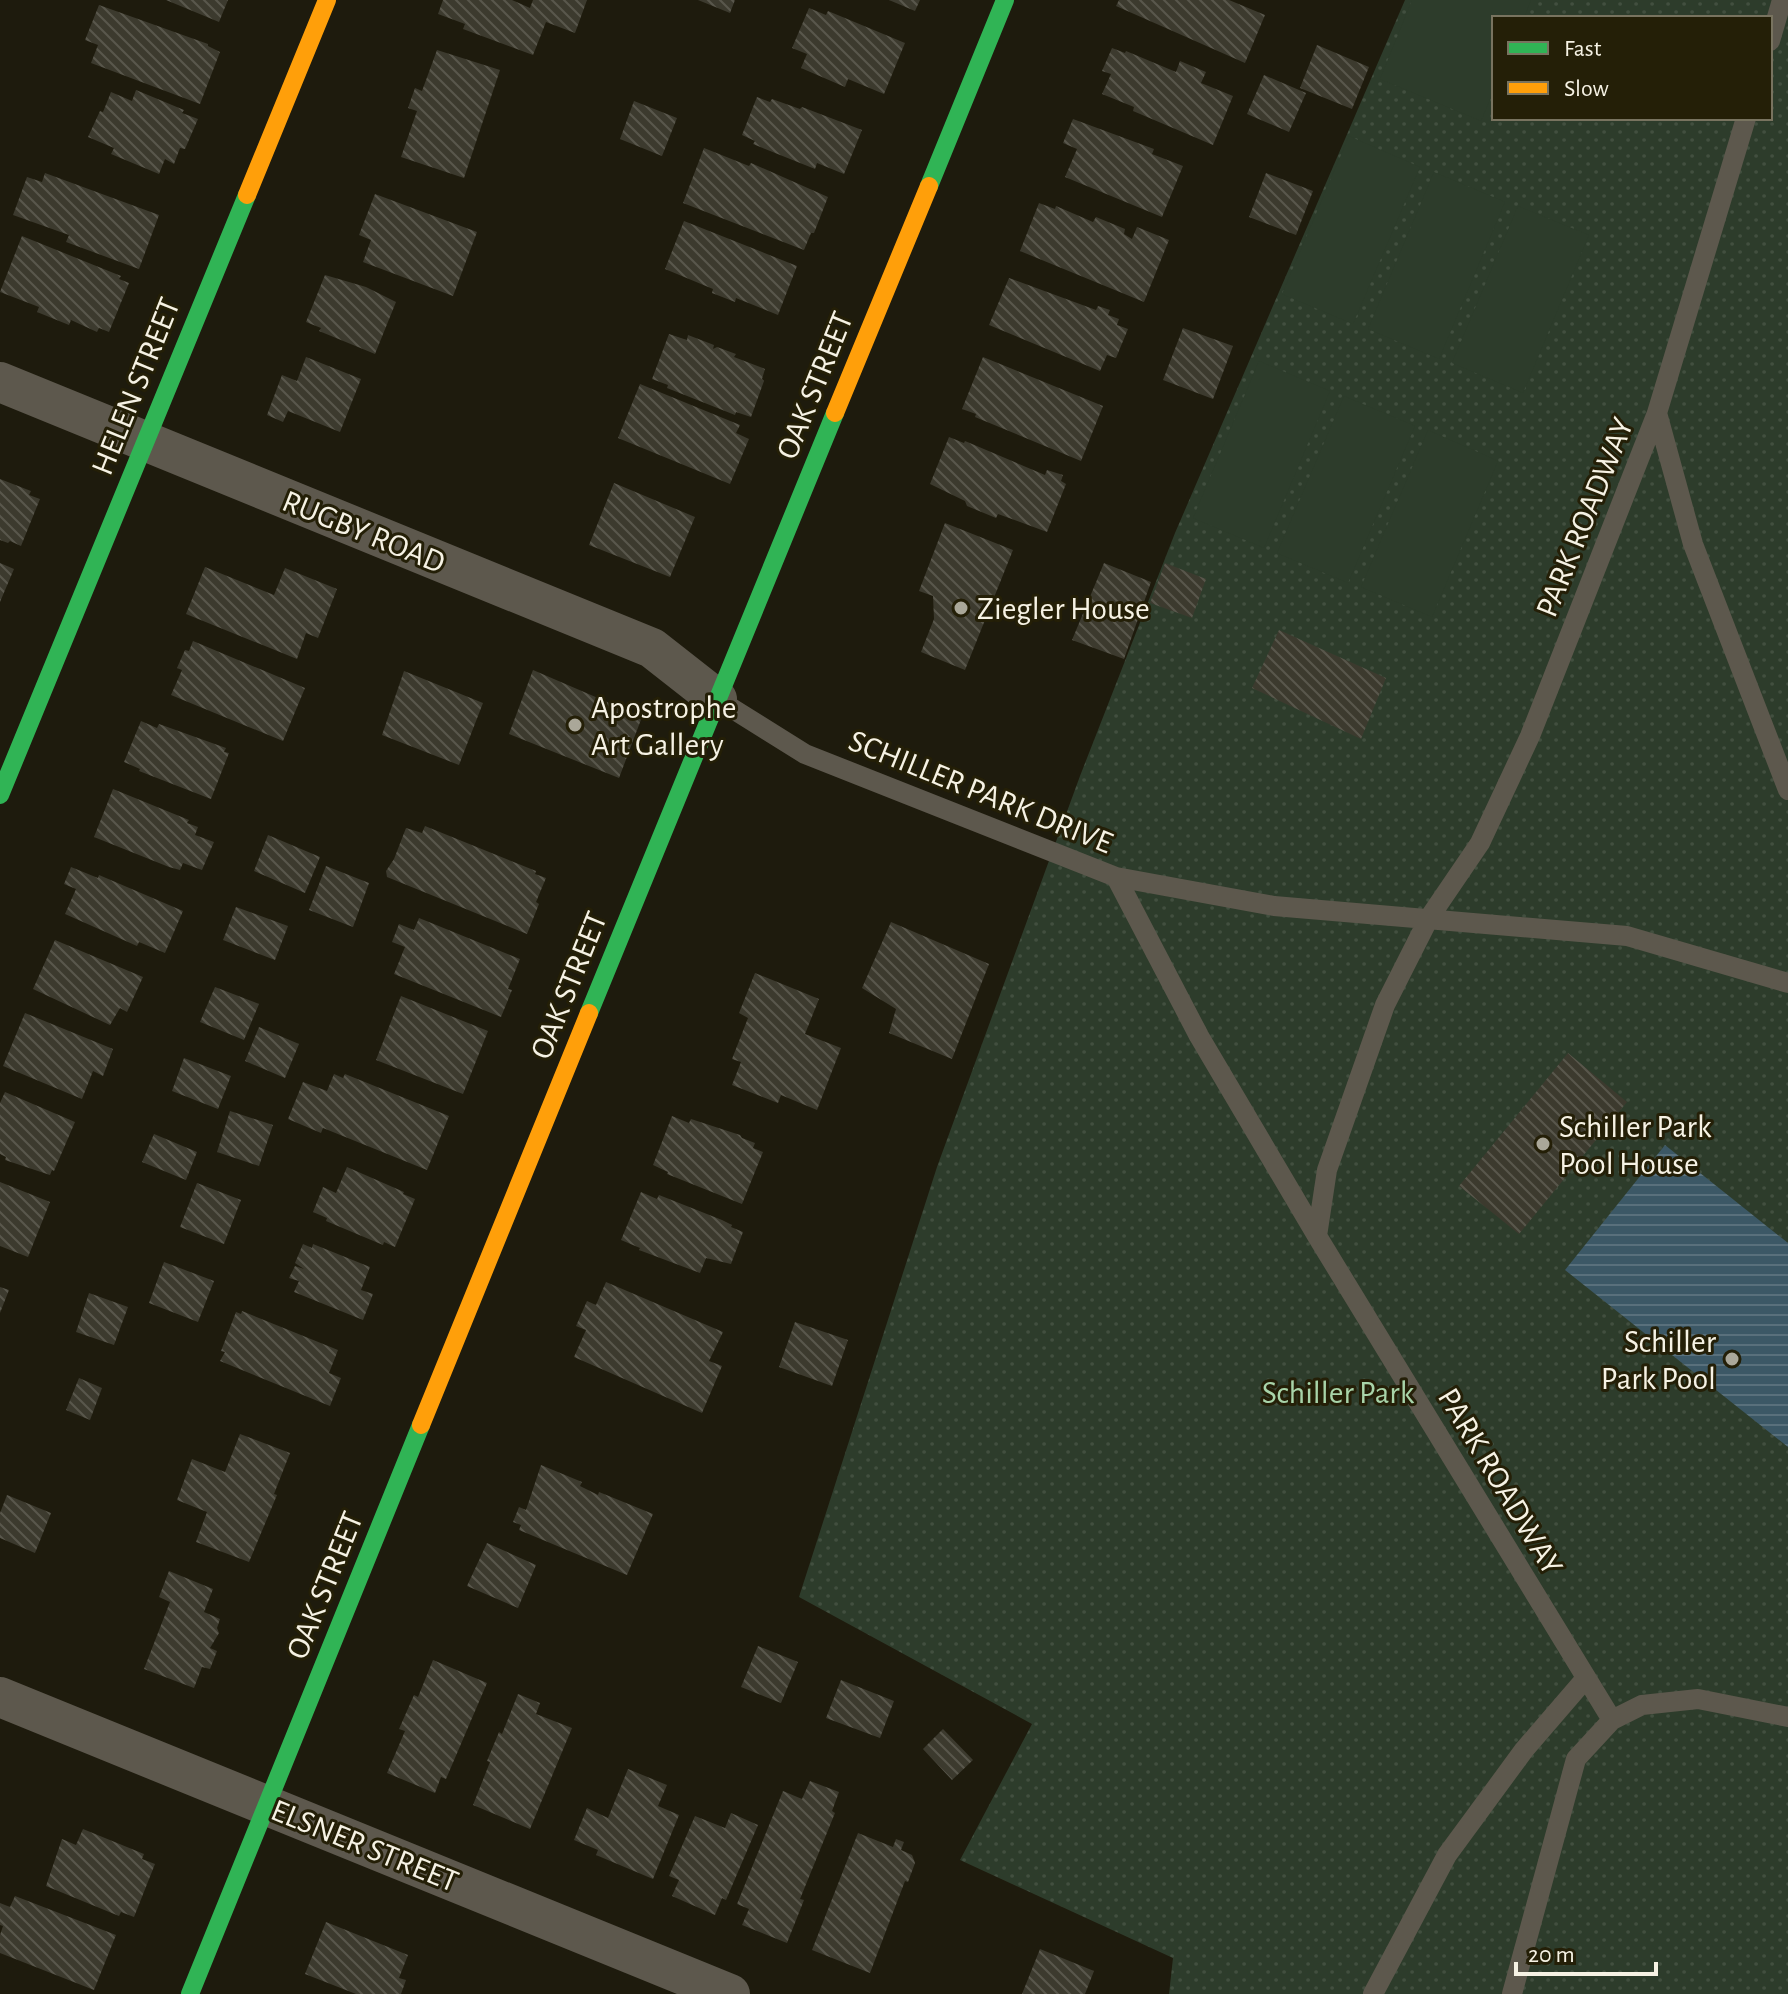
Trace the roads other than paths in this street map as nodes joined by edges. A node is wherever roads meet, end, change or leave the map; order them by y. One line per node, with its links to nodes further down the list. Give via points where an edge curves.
1 (327, 0): 8 (street, HELEN STREET)
2 (1005, 0): 9 (street, OAK STREET)
3 (1782, 0): 4 (lane)
4 (1772, 34)
5 (1745, 120): 7 (lane, PARK ROADWAY)
6 (0, 382): 8 (street, RUGBY ROAD)
7 (1657, 413): 10 (lane, via 1693,544); 13 (lane, PARK ROADWAY, via 1530,736 1480,843)
8 (144, 442): 9 (street, RUGBY ROAD, via 652,648); 11 (street, HELEN STREET)
9 (717, 699): 12 (lane, SCHILLER PARK DRIVE, via 805,754); 20 (street, OAK STREET)
10 (1788, 790)
11 (0, 795)
12 (1116, 877): 13 (lane, via 1274,906); 15 (lane, SCHILLER PARK DRIVE, via 1199,1036)
13 (1429, 918): 14 (lane, via 1627,936); 15 (lane, PARK ROADWAY, via 1385,1005 1327,1170)
14 (1788, 983)
15 (1317, 1236): 16 (lane, PARK ROADWAY)
16 (1586, 1678): 19 (lane, PARK ROADWAY); 23 (lane, via 1524,1750 1447,1855)
17 (0, 1697): 20 (street, ELSNER STREET)
18 (1788, 1717): 19 (lane, via 1698,1699 1642,1705)
19 (1612, 1720): 24 (lane, via 1576,1759)
20 (267, 1805): 21 (street, OAK STREET); 22 (street, ELSNER STREET)
21 (190, 1994)
22 (730, 1994)
23 (1373, 1994)
24 (1512, 1994)

